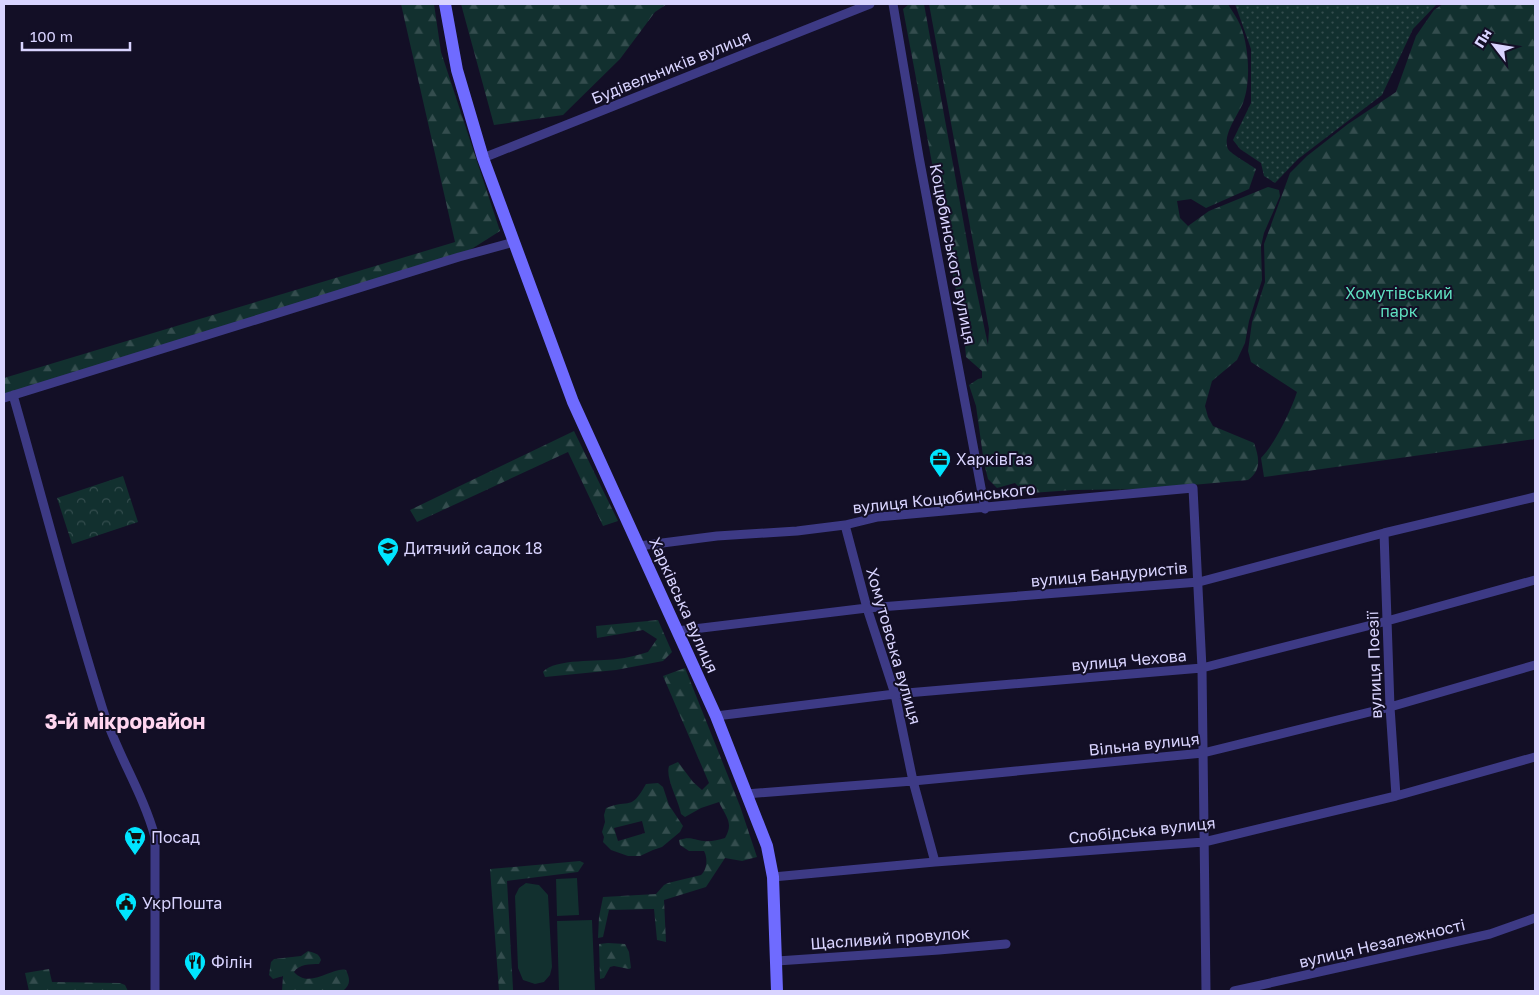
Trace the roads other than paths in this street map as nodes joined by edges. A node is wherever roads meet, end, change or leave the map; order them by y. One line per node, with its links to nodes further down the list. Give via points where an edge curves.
1 (445, 4): 4 (street, Харківська вулиця, via 457,70)
2 (870, 4): 4 (street, Будівельників вулиця)
3 (893, 4): 8 (street, Коцюбинського вулиця)
4 (484, 158): 5 (street, Харківська вулиця)
5 (514, 242): 6 (street); 11 (street, Харківська вулиця, via 573,402)
6 (8, 397): 33 (street, via 43,499 104,713 155,837)
7 (1535, 497): 10 (street, вулиця Бандуристів)
8 (985, 509): 9 (street, вулиця Коцюбинського, via 878,517); 13 (street, вулиця Коцюбинського, via 1193,488)
9 (845, 524): 11 (street, вулиця Коцюбинського); 14 (street, Хомутовська вулиця)
10 (1384, 532): 13 (street, вулиця Бандуристів); 15 (street, вулиця Поезії)
11 (639, 546): 16 (street, Харківська вулиця)
12 (1535, 580): 15 (street, вулиця Чехова)
13 (1199, 582): 14 (street, вулиця Бандуристів); 18 (street)
14 (867, 608): 16 (street, вулиця Бандуристів); 19 (street, Хомутовська вулиця)
15 (1387, 621): 18 (street, вулиця Чехова); 20 (street, вулиця Поезії)
16 (677, 630): 21 (street, Харківська вулиця)
17 (1535, 665): 20 (street, Вільна вулиця)
18 (1202, 668): 19 (street, вулиця Чехова); 22 (street)
19 (895, 694): 21 (street, вулиця Чехова); 24 (street, Хомутовська вулиця)
20 (1390, 707): 22 (street, Вільна вулиця); 26 (street, вулиця Поезії)
21 (716, 716): 25 (street, Харківська вулиця)
22 (1203, 753): 24 (street, Вільна вулиця); 27 (street)
23 (1535, 757): 26 (street, Слобідська вулиця)
24 (913, 781): 25 (street, Вільна вулиця); 28 (street, Хомутовська вулиця)
25 (746, 794): 29 (street, Харківська вулиця, via 767,846)
26 (1396, 796): 27 (street, Слобідська вулиця)
27 (1204, 842): 28 (street, Слобідська вулиця); 35 (street)
28 (935, 862): 29 (street, Слобідська вулиця)
29 (773, 877): 32 (street, Харківська вулиця)
30 (1535, 918): 36 (street, вулиця Незалежності, via 1490,934)
31 (1006, 944): 32 (street, Щасливий провулок)
32 (777, 961): 34 (street, Харківська вулиця)
33 (155, 991)
34 (777, 991)
35 (1206, 991)
36 (1234, 991)

